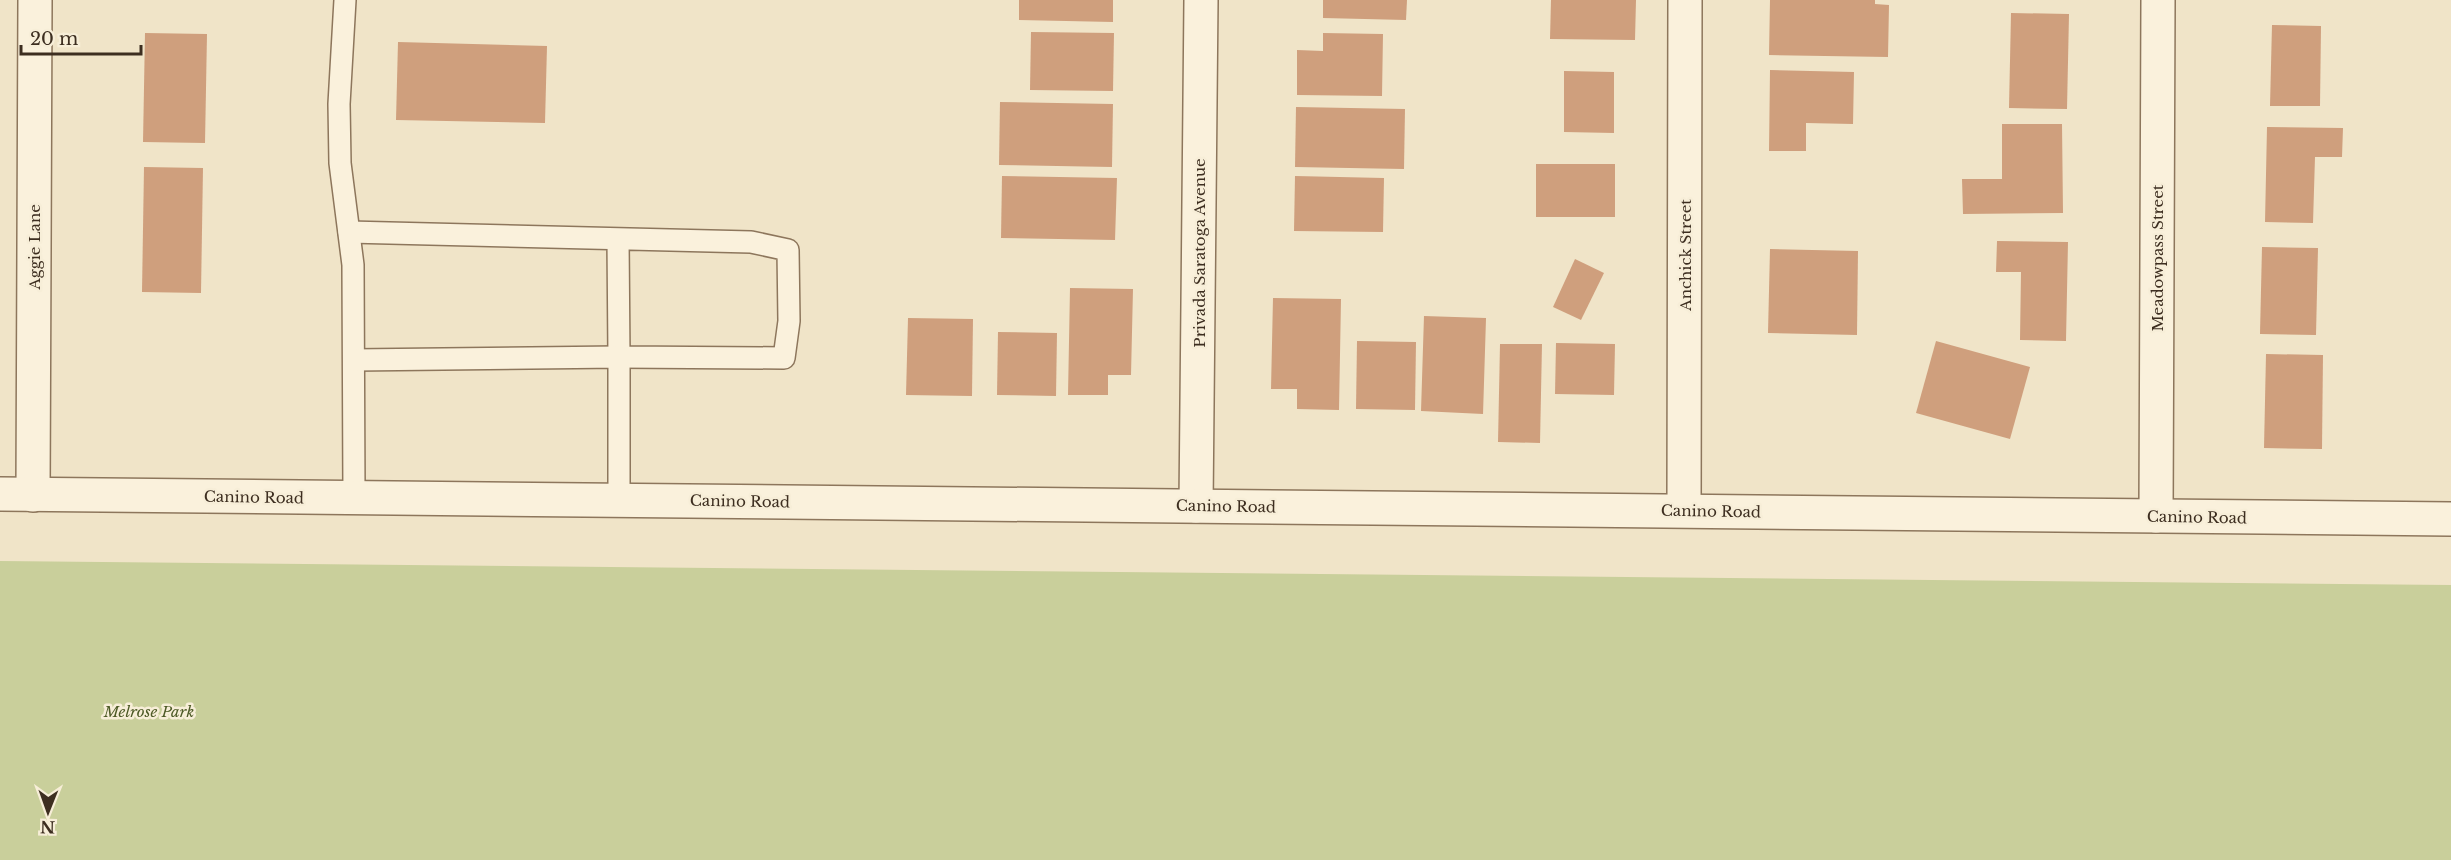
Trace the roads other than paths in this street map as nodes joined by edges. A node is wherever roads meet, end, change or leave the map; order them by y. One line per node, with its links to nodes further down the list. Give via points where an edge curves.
1 (35, 0): 11 (street, Aggie Lane)
2 (345, 0): 6 (lane, via 339,116 340,164)
3 (1201, 0): 14 (street, Privada Saratoga Avenue)
4 (1685, 0): 15 (street, Anchick Street)
5 (2158, 0): 16 (street, Meadowpass Street)
6 (349, 232): 7 (lane); 9 (lane)
7 (618, 239): 8 (lane); 8 (lane, via 751,242 788,250 789,321 784,358)
8 (619, 357): 9 (lane); 13 (lane)
9 (354, 360): 12 (lane)
10 (0, 494): 11 (street, Canino Road)
11 (33, 495): 12 (street, Canino Road)
12 (354, 498): 13 (street, Canino Road)
13 (619, 500): 14 (street, Canino Road)
14 (1196, 506): 15 (street, Canino Road)
15 (1684, 510): 16 (street, Canino Road)
16 (2156, 516): 17 (street, Canino Road)
17 (2451, 519)

